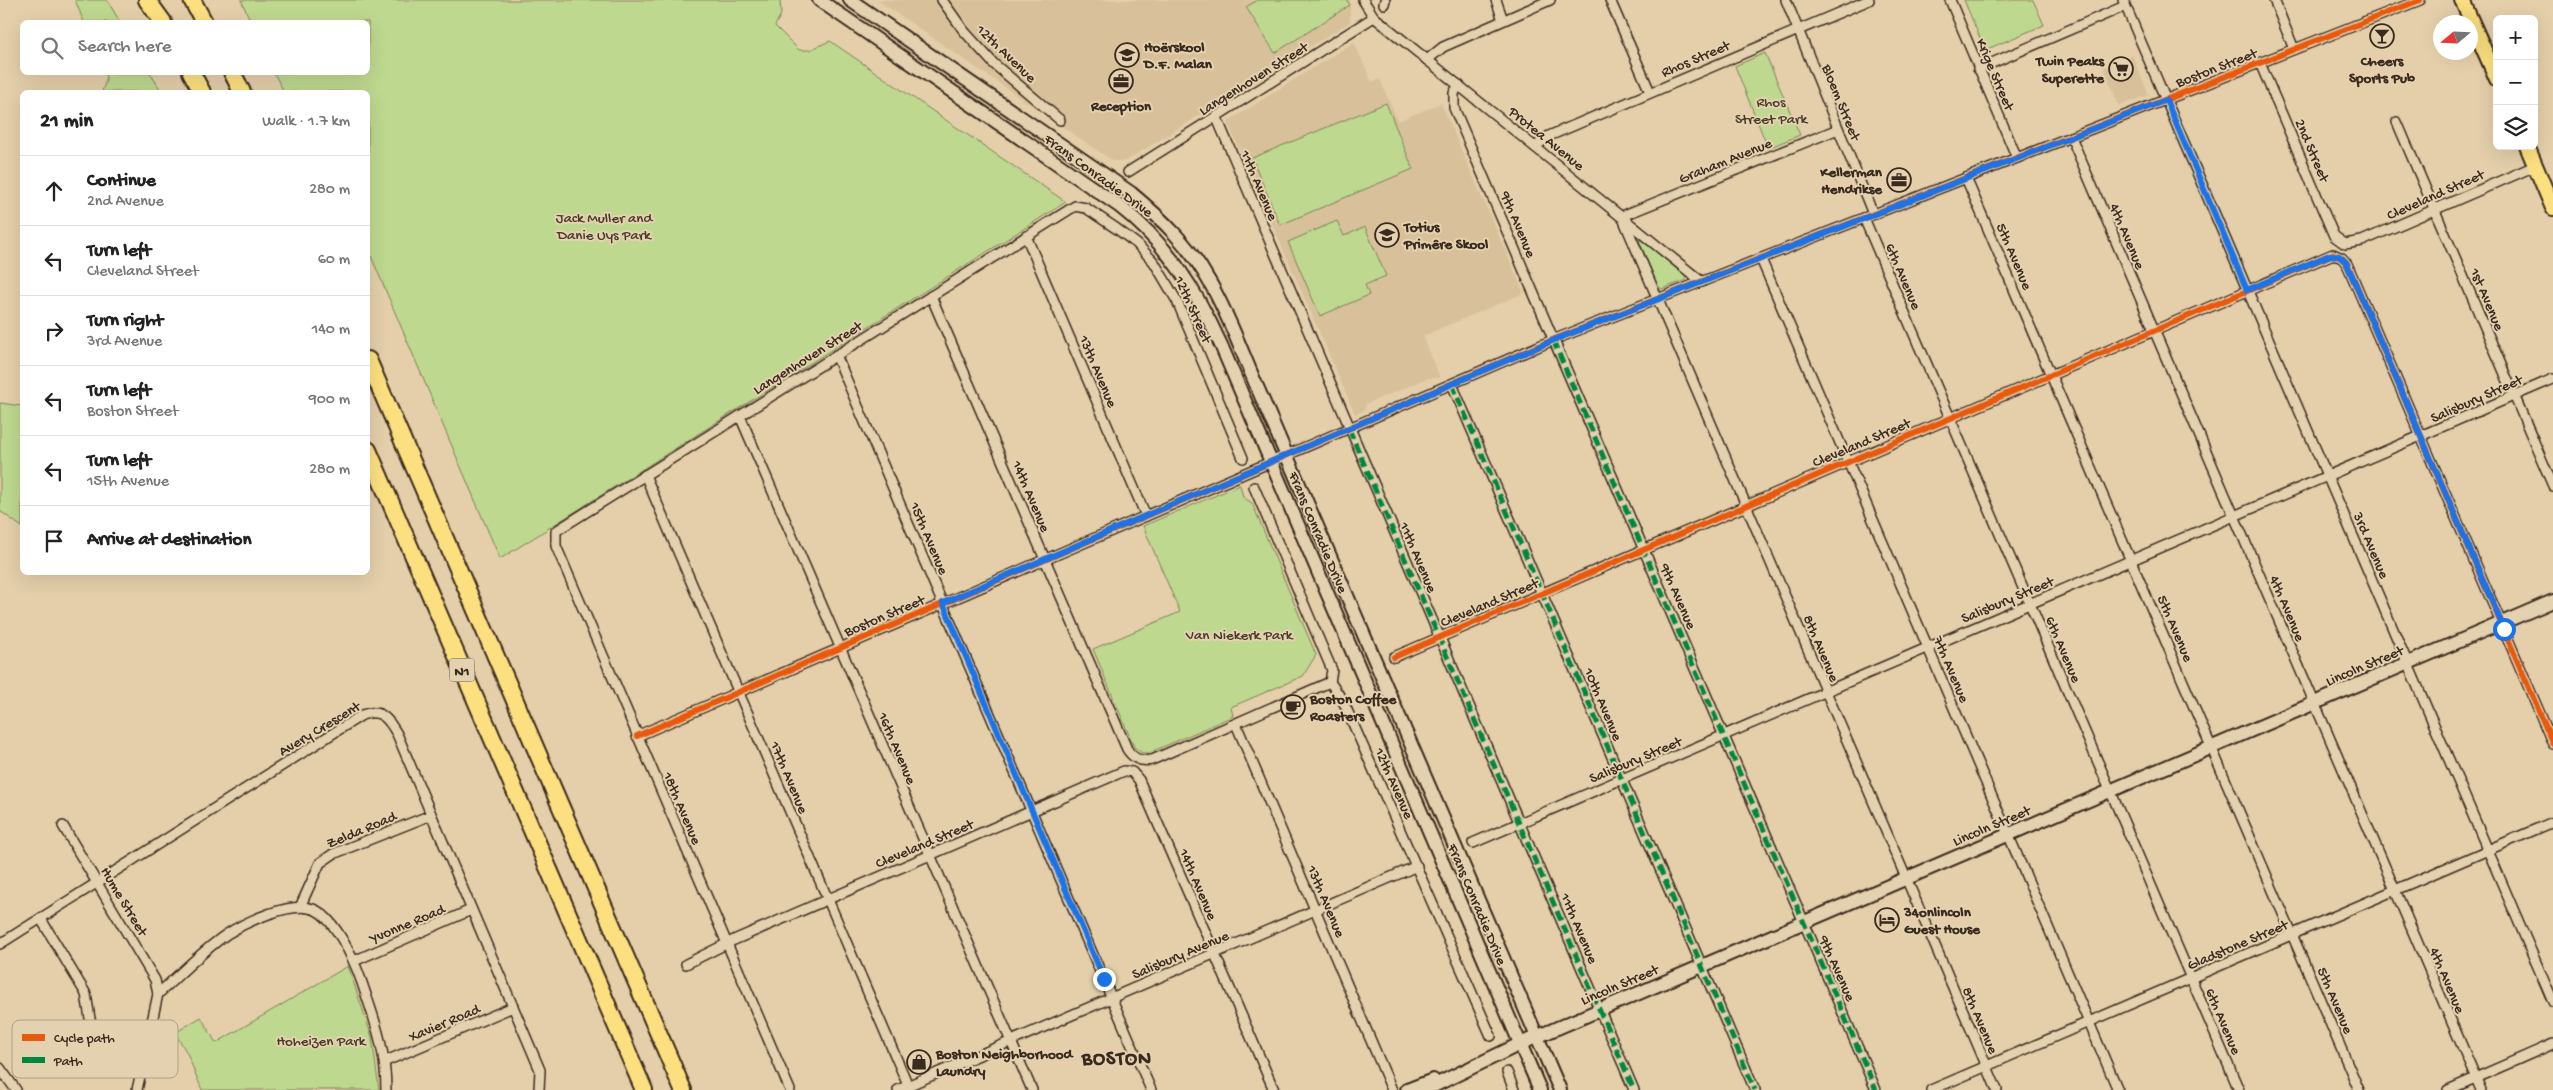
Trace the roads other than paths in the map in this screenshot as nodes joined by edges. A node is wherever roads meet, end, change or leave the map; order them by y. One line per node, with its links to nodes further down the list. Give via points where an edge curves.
1 (147, 0): 20 (highway)
2 (153, 0): 21 (highway)
3 (192, 0): 22 (highway)
4 (197, 0): 23 (highway)
5 (819, 0): 77 (main road, Frans Conradie Drive, via 1114,202 1160,243 1178,265 1205,310)
6 (850, 0): 74 (main road, Frans Conradie Drive, via 1122,186 1171,230 1195,258 1218,296)
7 (942, 0): 39 (street, 12th Avenue, via 994,64)
8 (1363, 0): 19 (street)
9 (1496, 0): 24 (street)
10 (1550, 0): 24 (street)
11 (1610, 0): 36 (street)
12 (1786, 0): 25 (street, Bloem Street)
13 (1869, 0): 25 (street, Rhos Street)
14 (1950, 0): 29 (street, Krige Street)
15 (2274, 0): 26 (street)
16 (2420, 0): 26 (street, Boston Street)
17 (2462, 0): 30 (main road)
18 (2124, 3): 29 (street); 37 (street, 3rd Avenue)
19 (1374, 17): 27 (street, Protea Avenue); 38 (street, Langenhoven Street)
20 (162, 20)
21 (163, 20)
22 (203, 20)
23 (207, 20)
24 (1503, 20): 27 (street, via 1442,47)
25 (1798, 30): 36 (street, Rhos Street); 41 (street, Bloem Street)
26 (2294, 49): 28 (street, Boston Street)
27 (1427, 60): 33 (street, Protea Avenue)
28 (2260, 63): 37 (street, Boston Street); 55 (street, 2nd Street, via 2334,236)
29 (1978, 69): 45 (street, Krige Street)
30 (2493, 70)
31 (193, 75): 34 (highway)
32 (234, 75): 35 (highway)
33 (1459, 85): 43 (street, Protea Avenue); 62 (street, 9th Avenue, via 1454,93 1454,108)
34 (201, 90)
35 (241, 90)
36 (1650, 92): 43 (street, Rhos Street, via 1549,136)
37 (2166, 100): 42 (street, Boston Street); 58 (street, 3rd Avenue)
38 (1216, 116): 47 (street, Langenhoven Street); 71 (street, 11th Avenue)
39 (1060, 120)
40 (2397, 122): 51 (street, 1st Avenue)
41 (1838, 129): 52 (street, Graham Avenue); 53 (street, Bloem Street)
42 (2071, 137): 45 (street, Boston Street); 61 (street, 4th Avenue)
43 (1535, 147): 52 (street, Protea Avenue)
44 (2529, 150): 46 (main road)
45 (2017, 158): 48 (street, Boston Street)
46 (2535, 166): 50 (main road); 51 (street, Cleveland Street)
47 (1128, 172)
48 (1966, 178): 53 (street, Boston Street); 65 (street, 5th Avenue)
49 (1078, 206): 54 (street, Langenhoven Street); 75 (street, 12th Street, via 1086,208 1137,244 1163,275)
50 (2553, 208)
51 (2435, 210): 55 (street, Cleveland Street, via 2362,241); 68 (street, 1st Avenue)
52 (1622, 216): 57 (street, Protea Avenue); 60 (street, 8th Avenue)
53 (1869, 216): 56 (street, Boston Street); 70 (street, 6th Avenue)
54 (1026, 236): 59 (street, Langenhoven Street); 83 (street, 13th Avenue)
55 (2345, 244)
56 (1761, 259): 57 (street, Boston Street); 76 (street, 7th Avenue)
57 (1702, 282): 60 (street, Boston Street)
58 (2247, 290): 61 (street, Cleveland Street); 72 (street, Cleveland Street, via 2326,256 2339,256 2347,264); 79 (street, 3rd Avenue)
59 (931, 296): 63 (street, Langenhoven Street); 87 (street, 14th Avenue)
60 (1658, 299): 62 (street, Boston Street); 82 (street, 8th Avenue)
61 (2154, 330): 65 (street, Cleveland Street); 84 (street, 4th Avenue)
62 (1554, 340): 67 (street, Boston Street); 86 (street, 9th Avenue)
63 (836, 355): 69 (street, Langenhoven Street); 91 (street, 15th Avenue)
64 (370, 365): 162 (highway, N1)
65 (2051, 374): 70 (street, Cleveland Street); 88 (street, 5th Avenue)
66 (2553, 379): 68 (street, Salisbury Street)
67 (1452, 384): 71 (street, Boston Street); 89 (street, 10th Avenue)
68 (2514, 396): 72 (street, Salisbury Street); 80 (street, 1st Avenue)
69 (740, 416): 78 (street, Langenhoven Street); 95 (street, 16th Avenue)
70 (1950, 417): 76 (street, Cleveland Street); 92 (street, 6th Avenue)
71 (1350, 429): 74 (street, Boston Street); 94 (street, 11th Avenue)
72 (2422, 437): 79 (street, Salisbury Street); 93 (street)
73 (370, 455): 161 (highway, N1)
74 (1287, 455): 77 (street, Boston Street); 147 (main road, Frans Conradie Drive)
75 (1243, 458)
76 (1848, 461): 82 (street, Cleveland Street); 96 (street, 7th Avenue)
77 (1271, 462): 83 (street, Boston Street); 149 (main road, Frans Conradie Drive)
78 (646, 475): 85 (street, Langenhoven Street, via 560,528); 100 (street, 17th Avenue)
79 (2327, 477): 84 (street, Salisbury Street); 98 (street, 3rd Avenue)
80 (2553, 486)
81 (1254, 487): 99 (street, 12th Avenue, via 1332,670)
82 (1746, 505): 86 (street, Cleveland Street); 101 (street, 8th Avenue)
83 (1146, 516): 87 (street, Boston Street)
84 (2234, 516): 88 (street, Salisbury Street); 102 (street, 4th Avenue)
85 (555, 536): 105 (street, 18th Avenue, via 556,546)
86 (1643, 550): 89 (street, Cleveland Street); 104 (street, 9th Avenue)
87 (1044, 560): 91 (street, Boston Street); 103 (street, 14th Avenue, via 1127,749 1137,759 1152,760)
88 (2132, 561): 92 (street, Salisbury Street); 107 (street, 5th Avenue)
89 (1541, 593): 94 (street, Cleveland Street); 109 (street, 10th Avenue)
90 (2553, 602): 93 (main road, Lincoln Street)
91 (943, 603): 95 (street, Boston Street); 111 (street, 15th Avenue)
92 (2030, 604): 96 (street, Salisbury Street); 110 (street, 6th Avenue)
93 (2502, 624): 98 (main road, Lincoln Street); 106 (street)
94 (1439, 637): 97 (street, Cleveland Street); 114 (street, 11th Avenue)
95 (840, 647): 100 (street, Boston Street); 119 (street, 16th Avenue)
96 (1928, 648): 101 (street, Salisbury Street); 116 (street, 7th Avenue)
97 (1394, 657)
98 (2408, 664): 102 (main road, Lincoln Street); 118 (street, 3rd Avenue)
99 (1330, 682): 103 (street); 120 (street, 12th Avenue, via 1343,701)
100 (738, 691): 105 (street, Boston Street); 124 (street, 17th Avenue)
101 (1826, 692): 104 (street, Salisbury Street); 121 (street, 8th Avenue)
102 (2314, 704): 107 (main road, Lincoln Street); 123 (street, 4th Avenue)
103 (1236, 724): 127 (street, 13th Avenue)
104 (1724, 735): 109 (street, Salisbury Street); 129 (street, 9th Avenue)
105 (637, 736): 132 (street, 18th Avenue)
106 (2553, 744)
107 (2212, 748): 110 (main road, Lincoln Street); 130 (street, 5th Avenue)
108 (1132, 772): 111 (street, Cleveland Street, via 1124,771); 133 (street, 14th Avenue)
109 (1622, 780): 114 (street, Salisbury Street); 136 (street, 10th Avenue)
110 (2110, 791): 116 (main road, Lincoln Street); 137 (street, 6th Avenue)
111 (1032, 812): 119 (street, Cleveland Street); 139 (street, 15th Avenue)
112 (431, 815): 122 (street, Avery Crescent, via 389,720 382,714 371,712); 125 (street, Zelda Road, via 333,854 320,863); 126 (street, Avery Crescent)
113 (2553, 822): 118 (street, Gladstone Street)
114 (1520, 824): 117 (street, Salisbury Street); 142 (street, 11th Avenue)
115 (63, 826): 122 (street, Hume Street)
116 (2008, 835): 121 (main road, Lincoln Street); 145 (street, 7th Avenue)
117 (1473, 843)
118 (2487, 850): 123 (street, Gladstone Street); 140 (street, 3rd Avenue)
119 (930, 856): 124 (street, Cleveland Street); 148 (street, 16th Avenue)
120 (1417, 866): 127 (street, Salisbury Avenue); 146 (street, 12th Avenue)
121 (1906, 879): 129 (main road, Lincoln Street); 152 (street, 8th Avenue)
122 (97, 882): 128 (street, Avery Crescent); 138 (street, Hume Street, via 152,973)
123 (2394, 890): 130 (street, Gladstone Street); 155 (street, 4th Avenue)
124 (828, 900): 132 (street, Cleveland Street); 157 (street, 17th Avenue)
125 (300, 907): 134 (street, via 313,909 325,917); 138 (street, via 262,917 226,935)
126 (471, 910): 134 (street, Yvonne Road); 141 (street, Avery Crescent)
127 (1316, 911): 133 (street, Salisbury Avenue); 168 (street, 13th Avenue)
128 (41, 919): 131 (street, Avery Crescent); 143 (street, via 86,994)
129 (1803, 923): 136 (main road, Lincoln Street); 176 (street, 9th Avenue)
130 (2292, 935): 137 (street, Gladstone Street); 181 (street, 5th Avenue)
131 (0, 944)
132 (727, 944): 135 (street, Cleveland Street); 163 (street, 18th Avenue)
133 (1214, 954): 139 (street, Salisbury Avenue); 167 (street, 14th Avenue)
134 (354, 961): 151 (street)
135 (686, 964)
136 (1702, 967): 142 (main road, Lincoln Street); 175 (street, 10th Avenue)
137 (2191, 978): 145 (street, Gladstone Street); 180 (street, 6th Avenue)
138 (158, 994): 144 (street)
139 (1112, 999): 148 (street, Salisbury Avenue); 166 (street, 15th Avenue)
140 (2553, 1002)
141 (513, 1007): 151 (street, Xavier Road); 160 (street, Avery Crescent, via 540,1070)
142 (1600, 1010): 147 (main road, Lincoln Street); 174 (street, 11th Avenue)
143 (90, 1020)
144 (152, 1020)
145 (2088, 1021): 152 (street, Gladstone Street); 179 (street, 7th Avenue)
146 (1491, 1036)
147 (1537, 1037): 149 (main road, Lincoln Street); 173 (main road, Frans Conradie Drive)
148 (1011, 1043): 157 (street, Salisbury Avenue); 165 (street, 16th Avenue)
149 (1520, 1044): 156 (main road, Lincoln Street); 172 (main road, Frans Conradie Drive)
150 (2553, 1044): 155 (street)
151 (386, 1061): 159 (street)
152 (1986, 1066): 177 (street, Gladstone Street); 178 (street, 8th Avenue)
153 (0, 1068): 158 (street)
154 (1507, 1072): 171 (street)
155 (2476, 1078): 182 (street); 183 (street, 4th Avenue)
156 (1443, 1079): 169 (main road, Lincoln Street); 170 (main road, Lincoln Street)
157 (909, 1088): 164 (street, Salisbury Avenue)
158 (16, 1090)
159 (386, 1090)
160 (539, 1090)
161 (644, 1090)
162 (683, 1090)
163 (790, 1090)
164 (898, 1090)
165 (1032, 1090)
166 (1151, 1090)
167 (1274, 1090)
168 (1392, 1090)
169 (1407, 1090)
170 (1424, 1090)
171 (1514, 1090)
172 (1540, 1090)
173 (1560, 1090)
174 (1634, 1090)
175 (1755, 1090)
176 (1876, 1090)
177 (1931, 1090)
178 (1997, 1090)
179 (2118, 1090)
180 (2239, 1090)
181 (2359, 1090)
182 (2448, 1090)
183 (2481, 1090)

